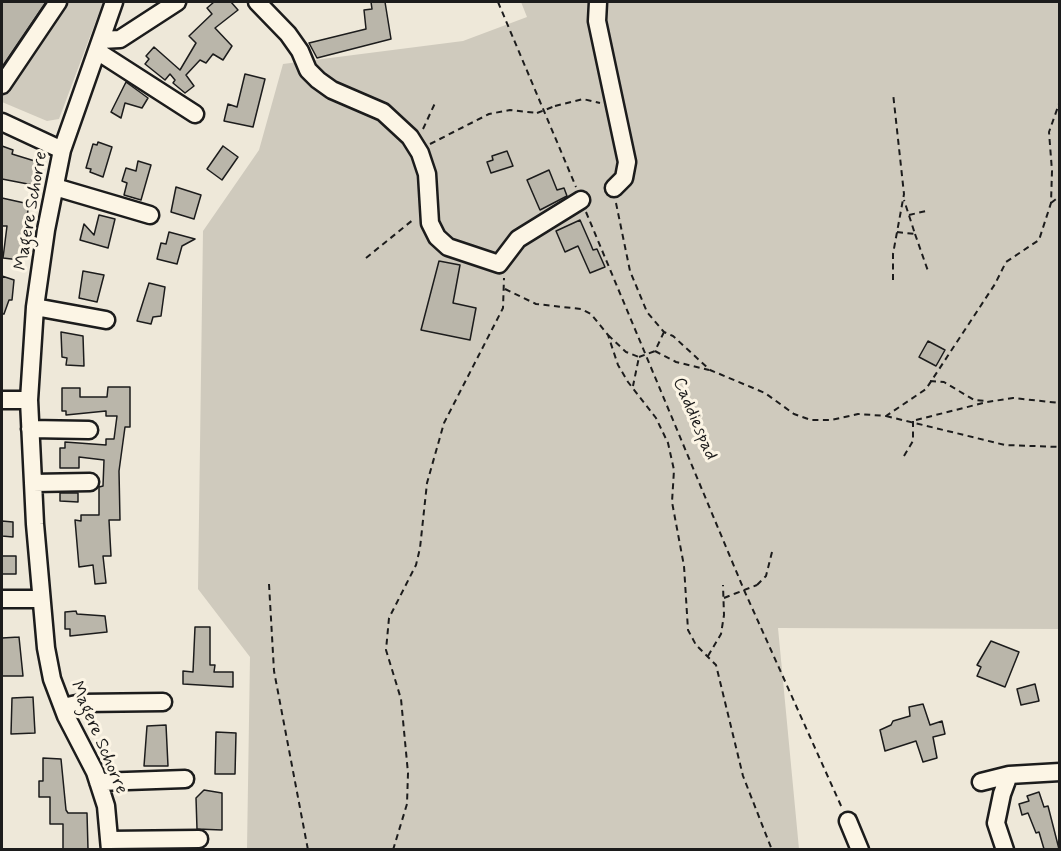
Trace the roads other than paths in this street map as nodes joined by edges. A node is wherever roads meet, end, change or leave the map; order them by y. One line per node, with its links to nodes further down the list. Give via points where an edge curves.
1 (58, 2): 7 (street)
2 (114, 2): 6 (street, Magere Schorre)
3 (177, 2): 6 (street, via 120,39)
4 (257, 2): 13 (street, via 288,33 308,70 318,80 383,112 417,148 427,174 427,207 437,237 448,247 499,264 518,239)
5 (598, 2): 12 (street, via 597,21 627,162 624,178)
6 (99, 46): 8 (street); 10 (street, Magere Schorre)
7 (2, 85)
8 (195, 114)
9 (2, 122): 10 (street)
10 (62, 150): 11 (street, Magere Schorre)
11 (55, 187): 14 (street); 15 (street, Magere Schorre)
12 (614, 188)
13 (581, 200)
14 (150, 215)
15 (35, 307): 16 (street); 18 (street, Magere Schorre)
16 (106, 320)
17 (2, 400): 18 (street)
18 (29, 400): 19 (street, Magere Schorre)
19 (30, 429): 20 (street); 22 (street, Magere Schorre)
20 (89, 430)
21 (90, 482): 22 (street)
22 (33, 483): 24 (street, Magere Schorre)
23 (2, 599): 24 (street)
24 (41, 599): 26 (street, Magere Schorre, via 46,648)
25 (163, 702): 26 (street, via 81,703)
26 (63, 707): 30 (street, Magere Schorre)
27 (1059, 772): 28 (street)
28 (1009, 775): 31 (street); 36 (street, via 996,823)
29 (185, 779): 30 (street)
30 (98, 782): 34 (street, Magere Schorre, via 106,806)
31 (981, 782)
32 (848, 821): 35 (street)
33 (199, 838): 34 (street)
34 (110, 845)
35 (860, 849)
36 (1005, 849)

